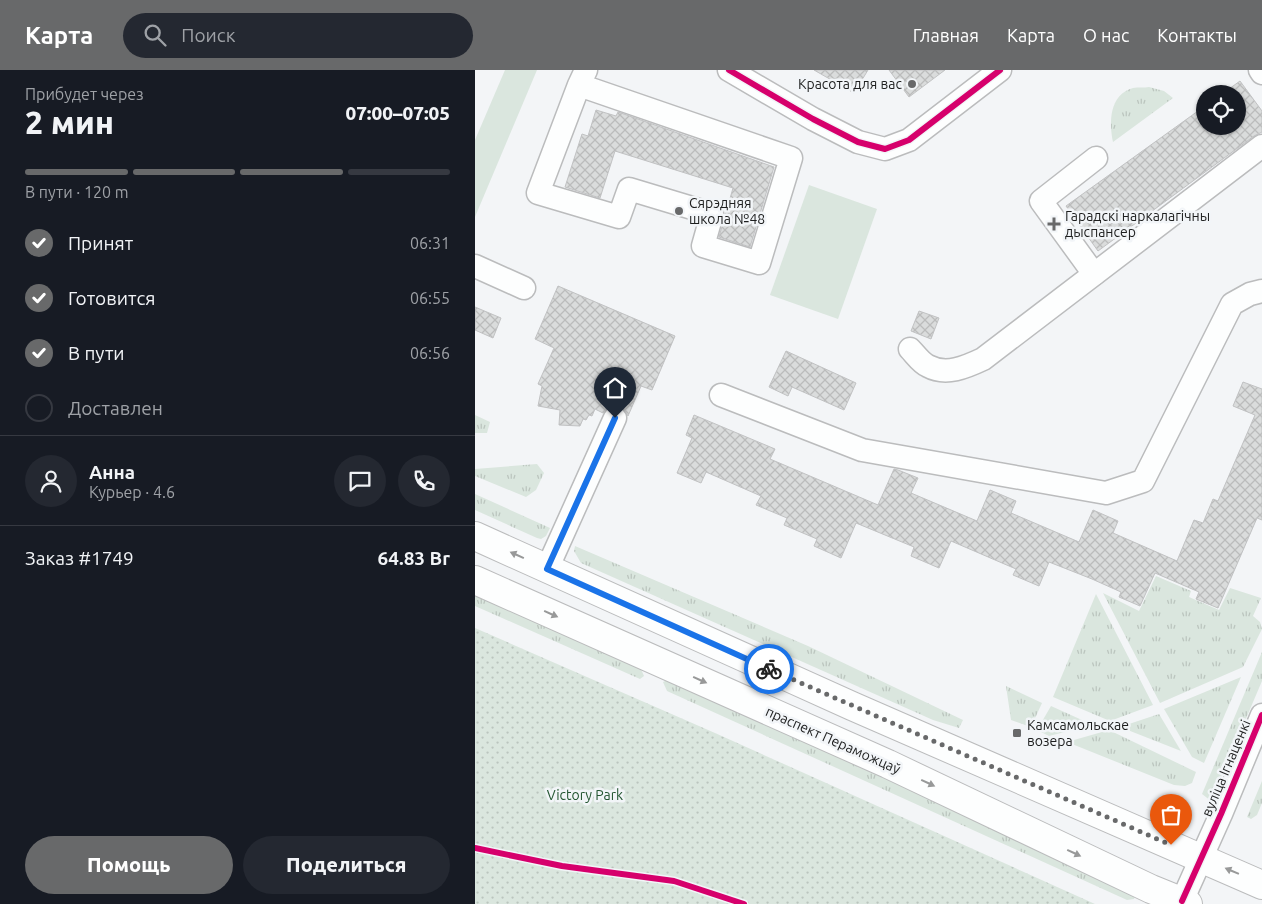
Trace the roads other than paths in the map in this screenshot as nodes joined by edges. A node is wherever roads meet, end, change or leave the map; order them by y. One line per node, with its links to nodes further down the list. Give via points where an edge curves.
1 (729, 70): 2 (street, via 857,142 885,149 909,140)
2 (1000, 70)
3 (1260, 70): 4 (street)
4 (1262, 73)
5 (583, 78): 5 (street, via 539,193 619,217 629,189 712,214 703,246 759,263 791,158)
6 (1262, 146): 9 (street)
7 (1096, 158): 9 (street, via 1041,201)
8 (475, 266): 10 (street)
9 (1094, 274): 12 (street, via 1002,346 966,367 946,371 928,366)
10 (524, 288)
11 (1262, 291): 13 (street, via 1232,304 1143,481 1106,493 862,450)
12 (910, 349)
13 (721, 395)
14 (615, 418): 16 (street)
15 (475, 536): 16 (main road, one-way to 15)
16 (547, 569): 19 (main road)
17 (475, 580): 21 (main road, праспект Пераможцаў, one-way to 21, via 888,764)
18 (1262, 715): 19 (street, вуліца Ігнаценкі)
19 (1201, 858): 20 (main road, one-way to 19); 21 (street, вуліца Ігнаценкі)
20 (1262, 885)
21 (1185, 903)

